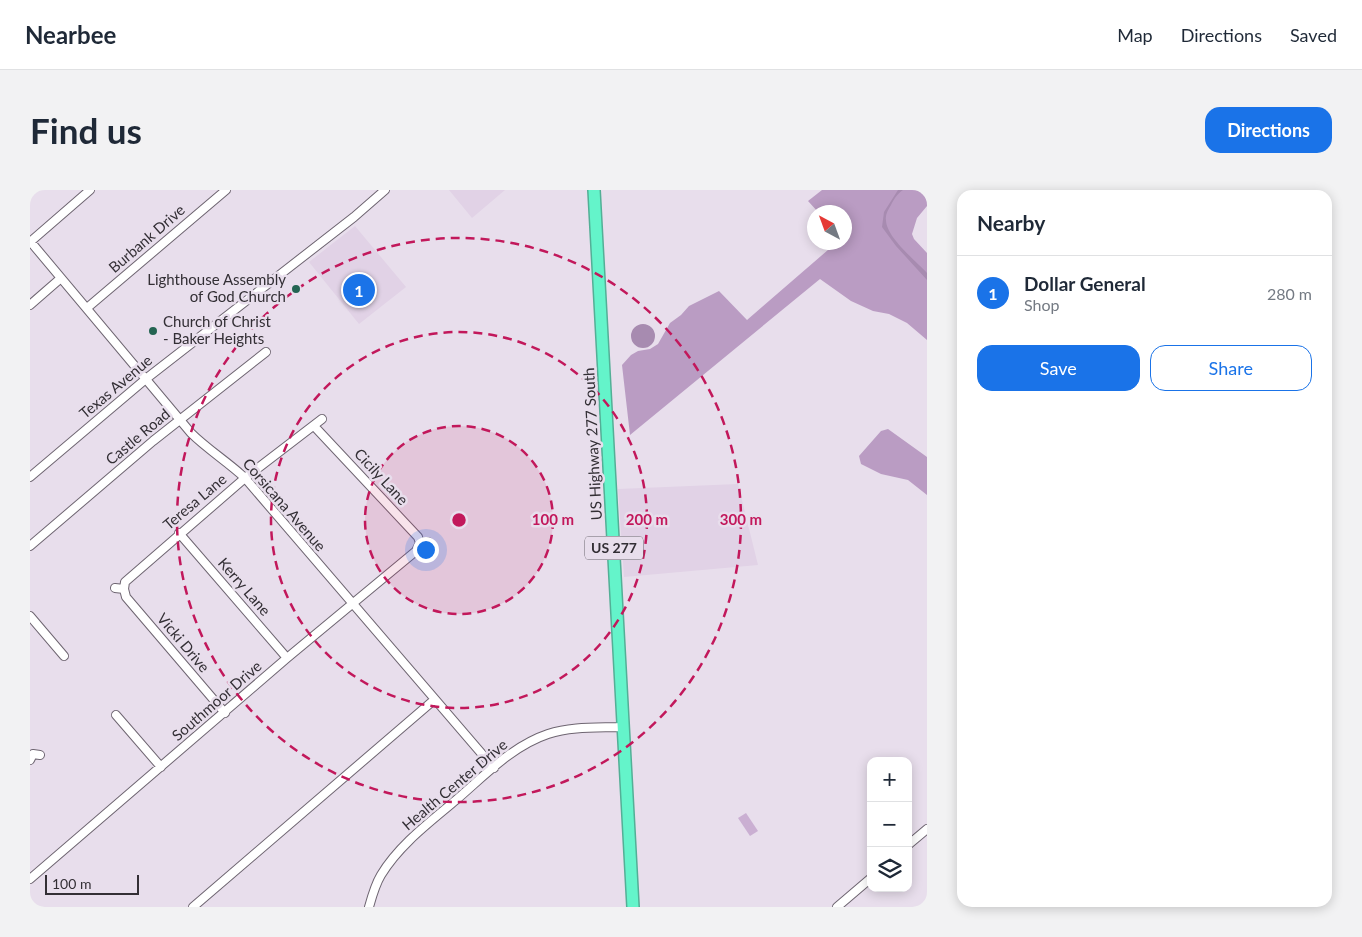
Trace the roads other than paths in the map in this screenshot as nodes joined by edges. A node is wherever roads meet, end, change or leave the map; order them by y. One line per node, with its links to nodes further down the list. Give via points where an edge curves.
1 (90, 190): 5 (street)
2 (226, 190): 8 (street, Burbank Drive)
3 (385, 190): 10 (street, Texas Avenue)
4 (594, 190): 28 (highway, US Highway 277 South / US 277)
5 (30, 242): 6 (street, Corsicana Avenue)
6 (61, 278): 7 (street); 8 (street, Corsicana Avenue)
7 (30, 305)
8 (87, 308): 10 (street, Corsicana Avenue)
9 (266, 352): 12 (street, Castle Road)
10 (146, 378): 12 (street, Corsicana Avenue); 14 (street, Texas Avenue)
11 (322, 419): 13 (street, Teresa Lane)
12 (180, 420): 15 (street, Corsicana Avenue, via 200,442); 18 (street, Castle Road)
13 (314, 426): 15 (street, Teresa Lane); 17 (street, Cicily Lane)
14 (30, 477)
15 (245, 478): 16 (street, Teresa Lane); 21 (street, Corsicana Avenue)
16 (179, 534): 20 (street, Teresa Lane, via 126,582); 24 (street, Kerry Lane)
17 (424, 542): 21 (street, Southmoor Drive)
18 (30, 546)
19 (115, 588): 20 (street)
20 (124, 589): 26 (street, Vicki Drive, via 126,597)
21 (352, 604): 24 (street, Southmoor Drive); 25 (street, Corsicana Avenue)
22 (30, 616): 23 (street)
23 (64, 656)
24 (287, 658): 26 (street, Southmoor Drive)
25 (434, 700): 30 (street, Corsicana Avenue); 35 (street)
26 (225, 713): 29 (street, Southmoor Drive)
27 (116, 715): 29 (street)
28 (623, 727): 30 (street, Health Center Drive, via 562,730 546,735); 37 (highway, US Highway 277 South / US 277)
29 (161, 768): 33 (street, Southmoor Drive)
30 (494, 768): 36 (street, Health Center Drive, via 401,849 380,876)
31 (927, 829): 32 (street)
32 (912, 842)
33 (30, 880)
34 (867, 881): 38 (street)
35 (193, 907)
36 (370, 907)
37 (633, 907)
38 (837, 907)

